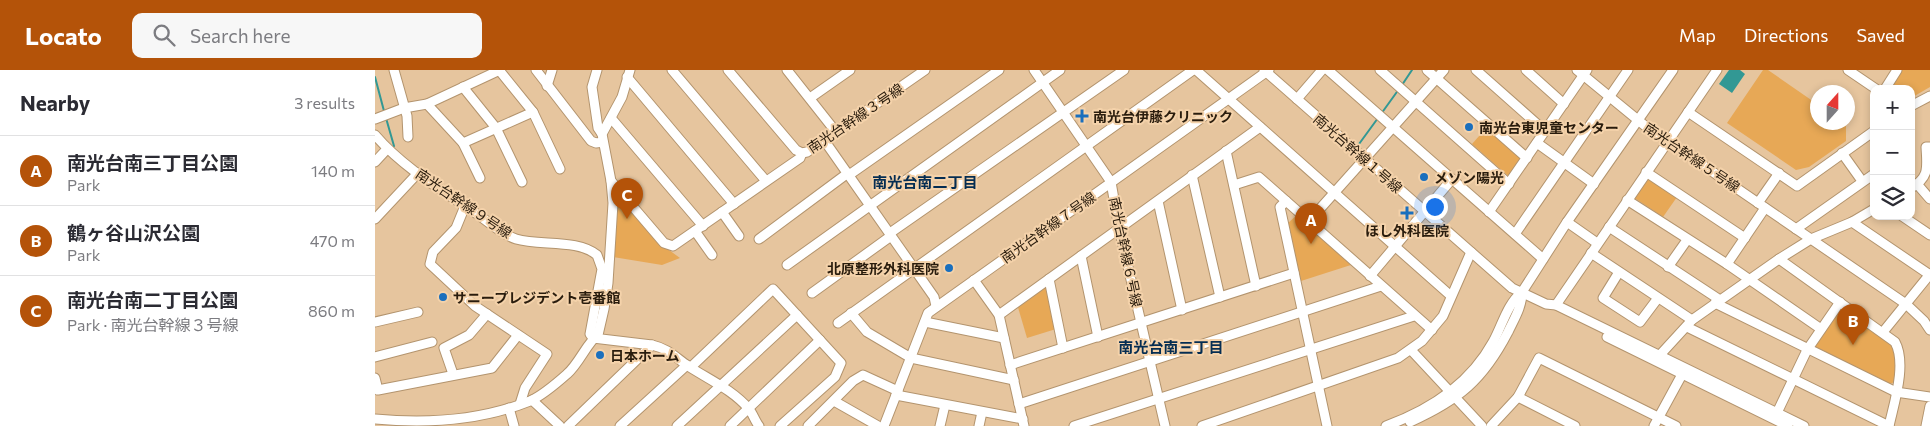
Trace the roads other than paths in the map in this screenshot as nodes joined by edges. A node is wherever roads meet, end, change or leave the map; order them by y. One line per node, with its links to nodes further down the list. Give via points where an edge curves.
1 (393, 70): 47 (street)
2 (500, 70): 37 (street); 48 (street)
3 (536, 70): 36 (street)
4 (552, 70): 36 (street)
5 (597, 70): 62 (street, via 592,87 598,128)
6 (672, 70): 89 (street)
7 (728, 70): 71 (street, 南光台幹線３号線)
8 (787, 70): 38 (street)
9 (850, 70): 31 (street)
10 (925, 70): 58 (street, 南光台幹線３号線)
11 (999, 70): 81 (street)
12 (1034, 70): 33 (street, 南光台幹線６号線)
13 (1061, 70): 33 (street)
14 (1124, 70): 50 (street)
15 (1194, 70): 41 (street); 67 (street)
16 (1322, 70): 42 (street)
17 (1329, 70): 55 (street)
18 (1381, 70): 43 (street)
19 (1427, 70): 32 (street)
20 (1444, 70): 32 (street)
21 (1476, 70): 57 (street)
22 (1526, 70): 45 (street)
23 (1628, 70): 39 (street)
24 (1673, 70): 53 (street)
25 (1717, 70): 49 (street)
26 (1897, 70): 35 (street)
27 (1267, 71): 41 (street, 南光台幹線７号線); 42 (street, 南光台幹線１号線)
28 (1853, 71): 34 (street)
29 (1583, 72): 39 (street, 南光台幹線５号線); 45 (street)
30 (628, 73): 52 (street); 101 (street)
31 (839, 73): 38 (street)
32 (1437, 78): 43 (street); 73 (street)
33 (1043, 83): 50 (street, 南光台幹線６号線); 102 (street)
34 (1871, 85)
35 (1888, 85)
36 (547, 86): 62 (street, via 591,141 596,143)
37 (463, 87): 44 (street); 56 (street)
38 (810, 98): 58 (street)
39 (1609, 98): 53 (street, 南光台幹線５号線); 76 (street)
40 (1929, 98): 46 (street)
41 (1229, 99): 54 (street); 90 (street, 南光台幹線７号線)
42 (1297, 99): 74 (street, 南光台幹線１号線)
43 (1416, 101): 55 (street); 91 (street)
44 (427, 104): 47 (street); 66 (street)
45 (1564, 104): 57 (street)
46 (1915, 104)
47 (404, 108): 51 (street); 61 (street)
48 (533, 112): 56 (street); 77 (street)
49 (1688, 112): 64 (street); 80 (street)
50 (1064, 113): 67 (street, 南光台幹線６号線); 118 (street)
51 (382, 117)
52 (611, 118): 62 (street); 116 (street)
53 (1638, 121): 64 (street, 南光台幹線５号線); 92 (street)
54 (1260, 127): 70 (street); 96 (street)
55 (1393, 127): 74 (street); 85 (street)
56 (496, 128): 66 (street); 88 (street)
57 (1545, 131): 65 (street)
58 (836, 132): 63 (street, 南光台幹線３号線)
59 (1870, 134): 72 (street)
60 (375, 135): 69 (street, 南光台幹線９号線)
61 (408, 137)
62 (603, 138): 86 (street)
63 (824, 140): 71 (street, 南光台幹線３号線); 81 (street)
64 (1668, 141): 78 (street); 103 (street, 南光台幹線５号線)
65 (1537, 143): 73 (street); 76 (street)
66 (463, 144): 84 (street)
67 (1087, 146): 90 (street, 南光台幹線６号線); 137 (street)
68 (1930, 147): 94 (street, via 1926,147 1925,177)
69 (387, 149): 75 (street); 79 (street, 南光台幹線９号線)
70 (1226, 151): 82 (street); 93 (street)
71 (802, 153): 89 (street, via 800,158)
72 (1842, 153): 80 (street, via 1797,186); 87 (street)
73 (1527, 158): 91 (street)
74 (1365, 159): 96 (street); 107 (street, 南光台幹線１号線)
75 (375, 162)
76 (1564, 163): 92 (street); 119 (street)
77 (560, 169)
78 (1647, 172): 99 (street); 122 (street)
79 (418, 173): 104 (street, 南光台幹線９号線); 109 (street)
80 (1779, 173): 103 (street)
81 (848, 174): 102 (street); 123 (street)
82 (1193, 175): 98 (street); 150 (street)
83 (1872, 175): 87 (street)
84 (480, 178)
85 (1453, 179): 107 (street); 108 (street)
86 (611, 181): 116 (street, via 664,243 673,246); 176 (street, via 613,203 607,283 598,335)
87 (1862, 181): 117 (street)
88 (522, 182)
89 (766, 182): 101 (street)
90 (1111, 182): 115 (street, 南光台幹線６号線); 143 (street, 南光台幹線７号線)
91 (1509, 184): 108 (street)
92 (1594, 184): 112 (street)
93 (1233, 185): 100 (street, via 1259,177); 145 (street)
94 (1915, 185)
95 (1915, 187): 97 (street)
96 (1335, 192): 111 (street); 127 (street)
97 (1930, 199)
98 (1157, 200): 115 (street); 157 (street)
99 (1627, 200): 114 (street); 125 (street)
100 (1286, 201): 111 (street); 139 (street, via 1280,207)
101 (734, 204): 106 (street)
102 (870, 205): 118 (street); 135 (street)
103 (1762, 205): 117 (street, 南光台幹線５号線); 122 (street)
104 (465, 206): 161 (street, via 456,228 433,252 430,264); 176 (street, 南光台幹線９号線, via 516,239 584,248 597,255 602,269 590,334)
105 (1870, 211): 113 (street)
106 (722, 212): 116 (street); 121 (street)
107 (1425, 212): 127 (street); 128 (street, 南光台幹線１号線)
108 (1489, 212): 119 (street)
109 (375, 219)
110 (1908, 220): 120 (street)
111 (1309, 221): 141 (street)
112 (1567, 222): 126 (street); 132 (street)
113 (1851, 222): 124 (street); 140 (street)
114 (1609, 227): 126 (street); 136 (street)
115 (1119, 228): 131 (street); 168 (street, 南光台幹線６号線)
116 (699, 229): 130 (street)
117 (1796, 229): 124 (street, 南光台幹線５号線)
118 (891, 234): 137 (street); 148 (street)
119 (1515, 234): 132 (street)
120 (1930, 235)
121 (739, 236)
122 (1745, 238): 134 (street)
123 (759, 239)
124 (1811, 239): 133 (street); 155 (street, 南光台幹線５号線)
125 (1687, 240): 134 (street); 136 (street)
126 (1597, 243): 129 (street)
127 (1396, 246): 141 (street); 149 (street)
128 (1471, 252): 147 (street, 南光台幹線１号線); 149 (street)
129 (1591, 253): 138 (street); 154 (street)
130 (713, 254)
131 (1081, 256): 142 (street); 175 (street)
132 (1543, 259): 147 (street)
133 (1779, 259): 144 (street); 153 (street)
134 (1727, 264): 144 (street)
135 (787, 265)
136 (1668, 267): 152 (street)
137 (914, 268): 156 (street, via 934,297); 160 (street)
138 (1619, 272): 151 (street); 151 (street, via 1603,298 1640,322)
139 (1294, 273): 145 (street); 159 (street)
140 (1930, 275): 155 (street)
141 (1371, 276): 146 (street)
142 (1049, 279): 163 (street); 181 (street)
143 (974, 280): 156 (street, 南光台幹線７号線); 163 (street)
144 (1749, 280): 152 (street); 170 (street)
145 (1256, 286): 150 (street)
146 (1381, 286): 159 (street); 164 (street)
147 (1521, 292): 154 (street, 南光台幹線１号線); 200 (street, via 1479,363)
148 (812, 293)
149 (1451, 296): 171 (street, via 1443,316)
150 (1220, 297): 157 (street)
151 (1658, 298): 169 (street)
152 (1718, 302): 169 (street); 184 (street)
153 (1839, 302): 170 (street); 173 (street)
154 (1551, 304): 185 (street); 191 (street, via 1553,310)
155 (1906, 304): 172 (street, 南光台幹線５号線); 173 (street)
156 (936, 306): 166 (street, 南光台幹線７号線, via 928,313)
157 (1182, 310): 168 (street)
158 (418, 312): 165 (street)
159 (1302, 312): 182 (street); 188 (street)
160 (851, 313): 167 (street); 187 (street, via 867,332)
161 (487, 314): 174 (street); 192 (street, via 469,335 444,348)
162 (797, 315): 178 (street); 190 (street, via 773,289); 196 (street)
163 (999, 315): 177 (street)
164 (1414, 316): 171 (street); 182 (street)
165 (375, 322)
166 (925, 322): 177 (street); 187 (street, 南光台幹線７号線)
167 (839, 323)
168 (1141, 323): 175 (street); 188 (street, 南光台幹線６号線)
169 (1689, 323): 185 (street); 195 (street)
170 (1821, 329): 184 (street)
171 (1432, 330): 183 (street)
172 (1930, 330)
173 (1883, 332): 198 (street, via 1895,342 1901,357)
174 (518, 335): 192 (street, via 492,368); 206 (street, via 547,354 525,388)
175 (1098, 337): 181 (street)
176 (593, 338): 180 (street); 204 (street, via 578,363)
177 (1004, 338): 189 (street)
178 (820, 340): 211 (street); 226 (street, via 841,362 835,377)
179 (432, 342): 186 (street)
180 (652, 344): 190 (street, via 677,355); 221 (street)
181 (1063, 348): 189 (street)
182 (1311, 349): 197 (street); 203 (street)
183 (1411, 350): 197 (street, via 1386,364); 200 (street)
184 (1807, 350): 195 (street); 198 (street)
185 (1659, 356): 191 (street)
186 (375, 357)
187 (911, 358): 194 (street); 199 (street, 南光台幹線７号線)
188 (1150, 361): 203 (street, 南光台幹線６号線); 207 (street)
189 (1010, 365): 194 (street)
190 (689, 366): 196 (street); 222 (street)
191 (1683, 372): 213 (street); 215 (street)
192 (453, 374): 193 (street, via 378,390)
193 (375, 378)
194 (1014, 380): 207 (street)
195 (1793, 380): 213 (street); 244 (street)
196 (721, 386): 211 (street); 223 (street)
197 (1319, 387): 234 (street); 235 (street)
198 (1896, 392): 202 (street); 244 (street)
199 (897, 393): 205 (street, via 863,375); 208 (street); 229 (street, 南光台幹線７号線)
200 (1453, 395): 236 (street); 237 (street); 238 (street)
201 (1518, 397): 215 (street, via 1539,358); 239 (street); 240 (street)
202 (1930, 397)
203 (1159, 399): 232 (street); 233 (street, 南光台幹線６号線)
204 (531, 400): 206 (street); 220 (street)
205 (834, 401): 227 (street); 228 (street)
206 (519, 404): 210 (street)
207 (1019, 404): 217 (street)
208 (945, 405): 212 (street); 230 (street)
209 (1930, 406): 245 (street)
210 (509, 408): 218 (street); 219 (street)
211 (748, 408): 224 (street); 225 (street)
212 (982, 412): 217 (street); 231 (street)
213 (1775, 416): 242 (street); 243 (street)
214 (375, 419): 216 (street)
215 (1656, 422): 241 (street)
216 (392, 423): 218 (street)
217 (1023, 423)
218 (432, 424)
219 (514, 426)
220 (559, 426)
221 (569, 426)
222 (620, 426)
223 (677, 426)
224 (730, 426)
225 (759, 426)
226 (780, 426)
227 (808, 426)
228 (878, 426)
229 (884, 426)
230 (940, 426)
231 (979, 426)
232 (1074, 426)
233 (1165, 426)
234 (1202, 426)
235 (1327, 426)
236 (1386, 426)
237 (1401, 426)
238 (1482, 426)
239 (1491, 426)
240 (1575, 426)
241 (1676, 426)
242 (1788, 426)
243 (1803, 426)
244 (1889, 426)
245 (1926, 426)

